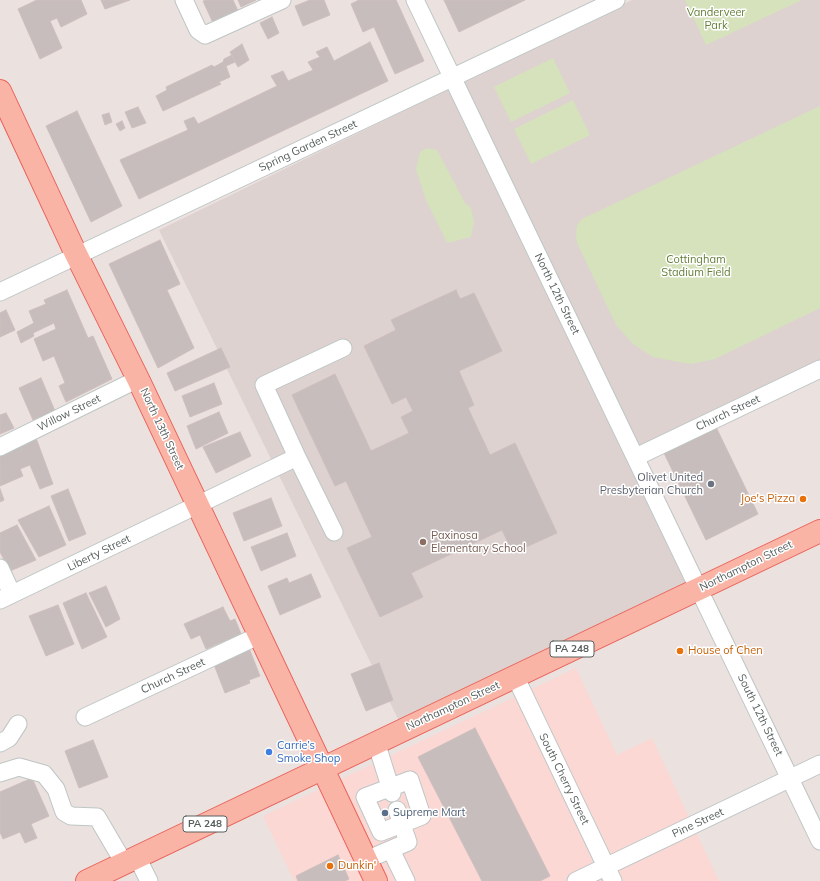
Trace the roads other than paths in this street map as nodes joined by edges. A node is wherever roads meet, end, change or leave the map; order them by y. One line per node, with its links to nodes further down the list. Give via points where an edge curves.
1 (184, 0): 2 (street, via 198,30 205,35)
2 (282, 0)
3 (415, 0): 5 (street, North 12th Street)
4 (616, 0): 5 (street, Spring Garden Street)
5 (452, 78): 7 (street, Spring Garden Street); 14 (street, North 12th Street)
6 (0, 90): 7 (main road, North 13th Street)
7 (76, 254): 8 (street, Spring Garden Street); 11 (main road, North 13th Street)
8 (0, 292)
9 (343, 348): 13 (street, via 264,385)
10 (820, 370): 14 (street, Church Street)
11 (138, 379): 12 (street, Willow Street); 15 (main road, North 13th Street)
12 (0, 447)
13 (297, 457): 15 (street, Liberty Street); 17 (street)
14 (636, 457): 19 (street, North 12th Street)
15 (198, 505): 20 (street, Liberty Street); 21 (main road, North 13th Street)
16 (820, 531): 19 (main road, Northampton Street / PA 248)
17 (334, 532)
18 (0, 568): 20 (street)
19 (699, 588): 22 (main road, Northampton Street / PA 248); 30 (street, South 12th Street)
20 (6, 597)
21 (260, 635): 23 (street, Church Street); 28 (main road, North 13th Street)
22 (515, 676): 25 (main road, Northampton Street / PA 248); 37 (street, South Cherry Street)
23 (85, 717)
24 (18, 724): 26 (street, via 9,738)
25 (376, 742): 28 (main road, Northampton Street / PA 248); 31 (street)
26 (0, 743)
27 (820, 764): 30 (street, Pine Street)
28 (323, 768): 35 (main road, Northampton Street / PA 248); 36 (main road, North 13th Street)
29 (0, 773): 35 (street, via 19,767 44,774 56,789 64,812 71,816 97,817)
30 (790, 779): 33 (street, South 12th Street); 37 (street, Pine Street)
31 (391, 790): 32 (street, via 410,780 422,816); 32 (street, via 365,797 381,832)
32 (399, 817): 34 (street, via 408,842)
33 (820, 841)
34 (392, 850): 36 (street); 41 (street)
35 (131, 860): 38 (main road, Northampton Street / PA 248); 39 (street)
36 (366, 860): 40 (main road, North 13th Street)
37 (610, 874): 42 (street, Pine Street)
38 (87, 881)
39 (149, 881)
40 (376, 881)
41 (406, 881)
42 (576, 881)

